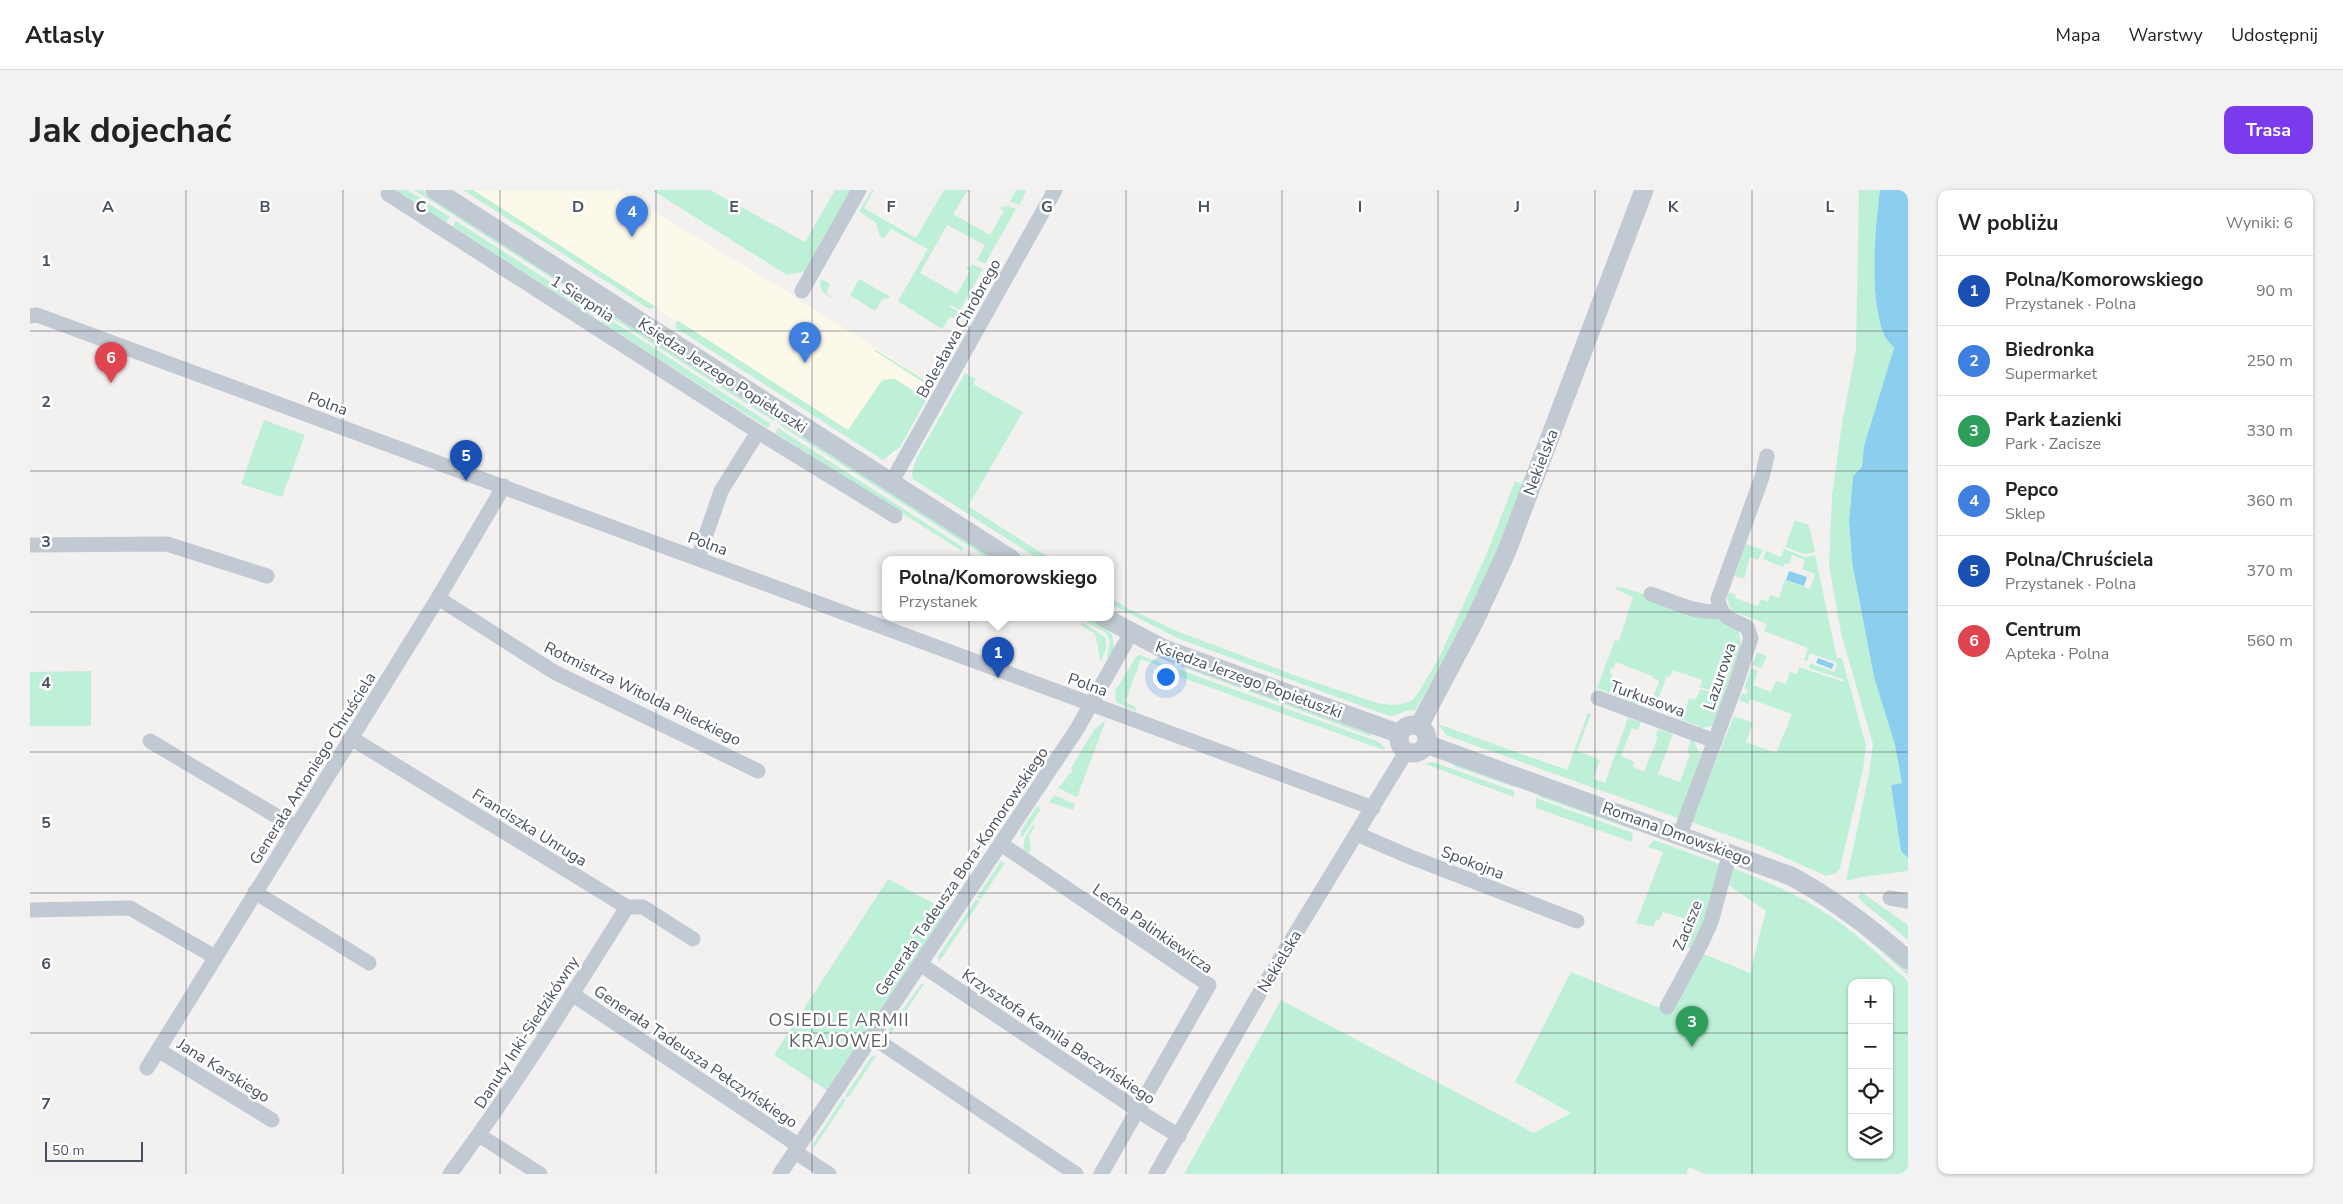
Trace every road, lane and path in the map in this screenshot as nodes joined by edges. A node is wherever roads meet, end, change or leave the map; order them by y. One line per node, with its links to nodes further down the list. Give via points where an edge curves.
1 (435, 190): 10 (street, Księdza Jerzego Popiełuszki)
2 (860, 190): 6 (street)
3 (1056, 190): 10 (street, Bolesława Chrobrego)
4 (1644, 190): 24 (street, Nekielska, via 1506,553)
5 (388, 194): 8 (street, 1 Sierpnia)
6 (802, 291)
7 (30, 316): 11 (street, Polna, via 37,315)
8 (758, 432): 12 (street, 1 Sierpnia); 15 (street, via 721,491)
9 (1767, 456): 19 (street, via 1719,594)
10 (891, 483): 14 (street, Księdza Jerzego Popiełuszki)
11 (504, 486): 15 (street, Polna); 18 (street, Generała Antoniego Chruściela)
12 (895, 516)
13 (30, 545): 16 (street, via 167,544)
14 (1006, 556)
15 (698, 558): 23 (street, Polna)
16 (267, 576)
17 (1651, 594): 19 (street, via 1697,610)
18 (438, 598): 26 (street, Generała Antoniego Chruściela); 31 (street, Rotmistrza Witolda Pileckiego, via 554,672)
19 (1720, 611): 28 (street, Lazurowa, via 1746,627 1751,638)
20 (1110, 621): 21 (street, Księdza Jerzego Popiełuszki)
21 (1131, 633): 23 (street, Generała Tadeusza Bora-Komorowskiego); 25 (street, Księdza Jerzego Popiełuszki, via 1214,668)
22 (1598, 698): 28 (street, Turkusowa)
23 (1091, 704): 32 (street, Polna); 36 (street, Generała Tadeusza Bora-Komorowskiego)
24 (1419, 726): 25 (street, via 1410,725); 29 (street, via 1426,735)
25 (1400, 734): 30 (street, via 1400,746)
26 (351, 738): 33 (street, Generała Antoniego Chruściela); 41 (street, Franciszka Unruga)
27 (150, 741): 33 (street)
28 (1715, 741): 35 (street, Lazurowa)
29 (1426, 744): 30 (street, via 1416,753); 35 (street, Romana Dmowskiego)
30 (1406, 752): 32 (street, Nekielska)
31 (758, 771)
32 (1373, 808): 34 (street, Nekielska)
33 (295, 828): 38 (street, Generała Antoniego Chruściela)
34 (1357, 834): 43 (street, Spokojna); 57 (street, Nekielska, via 1263,987)
35 (1680, 834): 37 (street, Romana Dmowskiego)
36 (1001, 844): 48 (street, Generała Tadeusza Bora-Komorowskiego); 54 (street, Lecha Palinkiewicza, via 1208,985)
37 (1730, 852): 46 (street, Romana Dmowskiego, via 1791,876 1828,896); 50 (street, Zacisze, via 1710,922)
38 (255, 892): 45 (street, Generała Antoniego Chruściela); 47 (street)
39 (1890, 898): 40 (street)
40 (1908, 901)
41 (627, 907): 44 (street, Franciszka Unruga, via 643,907); 49 (street, Danuty Inki-Siedzikówny)
42 (30, 910): 45 (street, via 130,908)
43 (1577, 921)
44 (693, 938)
45 (215, 957): 52 (street, Generała Antoniego Chruściela)
46 (1908, 960)
47 (368, 964)
48 (920, 964): 51 (street, Generała Tadeusza Bora-Komorowskiego); 54 (street, Krzysztofa Kamila Baczyńskiego)
49 (572, 994): 56 (street, Danuty Inki-Siedzikówny); 58 (street, Generała Tadeusza Pełczyńskiego)
50 (1667, 1007)
51 (871, 1036): 58 (street, Generała Tadeusza Bora-Komorowskiego); 63 (street)
52 (158, 1050): 53 (street, Generała Antoniego Chruściela); 55 (street, Jana Karskiego)
53 (147, 1068)
54 (1138, 1110): 57 (street, Krzysztofa Kamila Baczyńskiego); 64 (street, Lecha Palinkiewicza)
55 (272, 1120)
56 (479, 1135): 59 (street, Danuty Inki-Siedzikówny); 60 (street)
57 (1179, 1136): 65 (street, Nekielska)
58 (797, 1149): 61 (street, Generała Tadeusza Bora-Komorowskiego); 62 (street, Generała Tadeusza Pełczyńskiego)
59 (450, 1174)
60 (540, 1174)
61 (780, 1174)
62 (829, 1174)
63 (1076, 1174)
64 (1101, 1174)
65 (1156, 1174)

